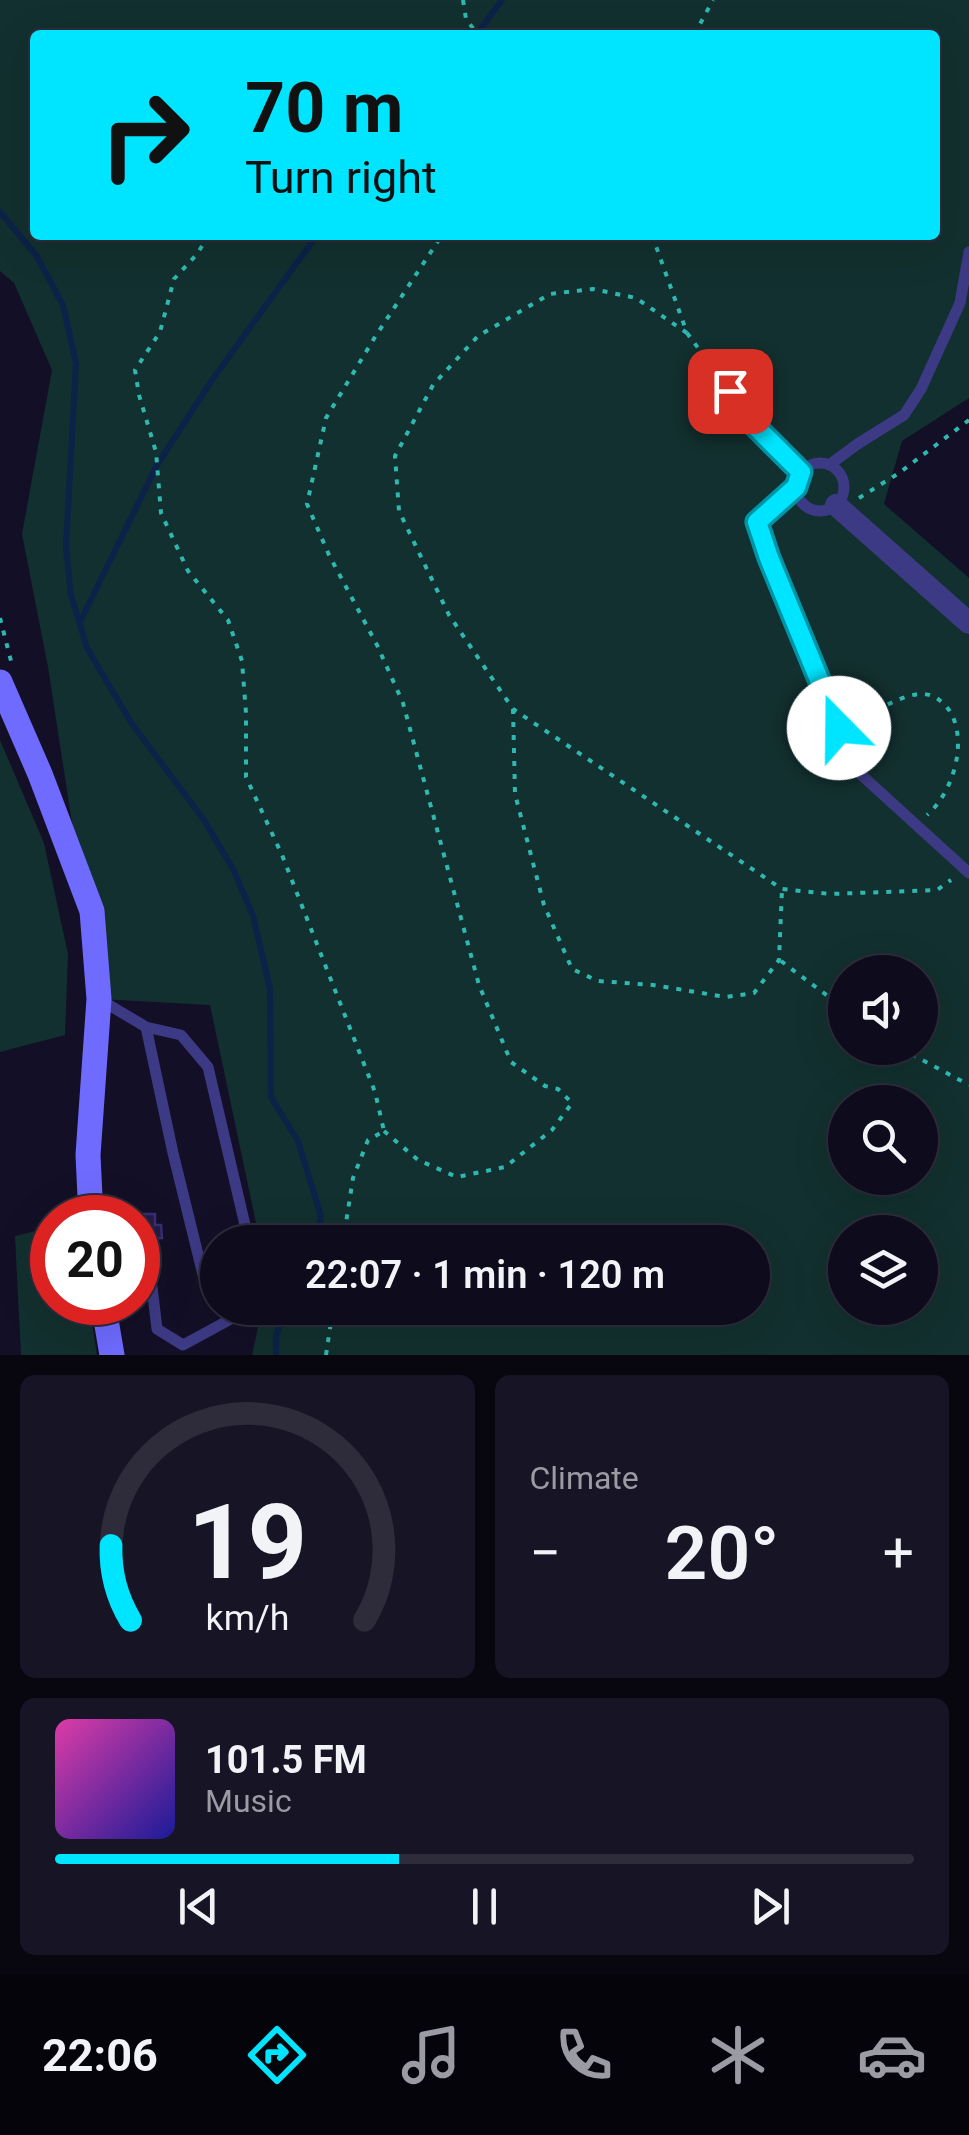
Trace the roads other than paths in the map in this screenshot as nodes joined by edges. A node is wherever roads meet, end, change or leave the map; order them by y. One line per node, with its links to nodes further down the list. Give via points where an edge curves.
1 (969, 252): 3 (lane, via 960,302 921,389 904,415)
2 (730, 391): 4 (lane)
3 (830, 465): 4 (lane); 6 (lane, via 844,483)
4 (801, 472): 5 (lane)
5 (796, 487): 6 (lane, via 807,508 822,512); 9 (lane, via 757,522 857,771)
6 (836, 505): 7 (street)
7 (969, 622)
8 (0, 682): 10 (street, via 92,911)
9 (967, 871)
10 (98, 998): 11 (lane); 12 (street)
11 (146, 1026): 13 (lane, via 181,1035 208,1067); 14 (lane)
12 (90, 1195)
13 (245, 1225)
14 (200, 1264)
15 (106, 1325): 18 (street)
16 (157, 1325): 17 (lane, via 183,1345)
17 (220, 1325)
18 (112, 1355)

